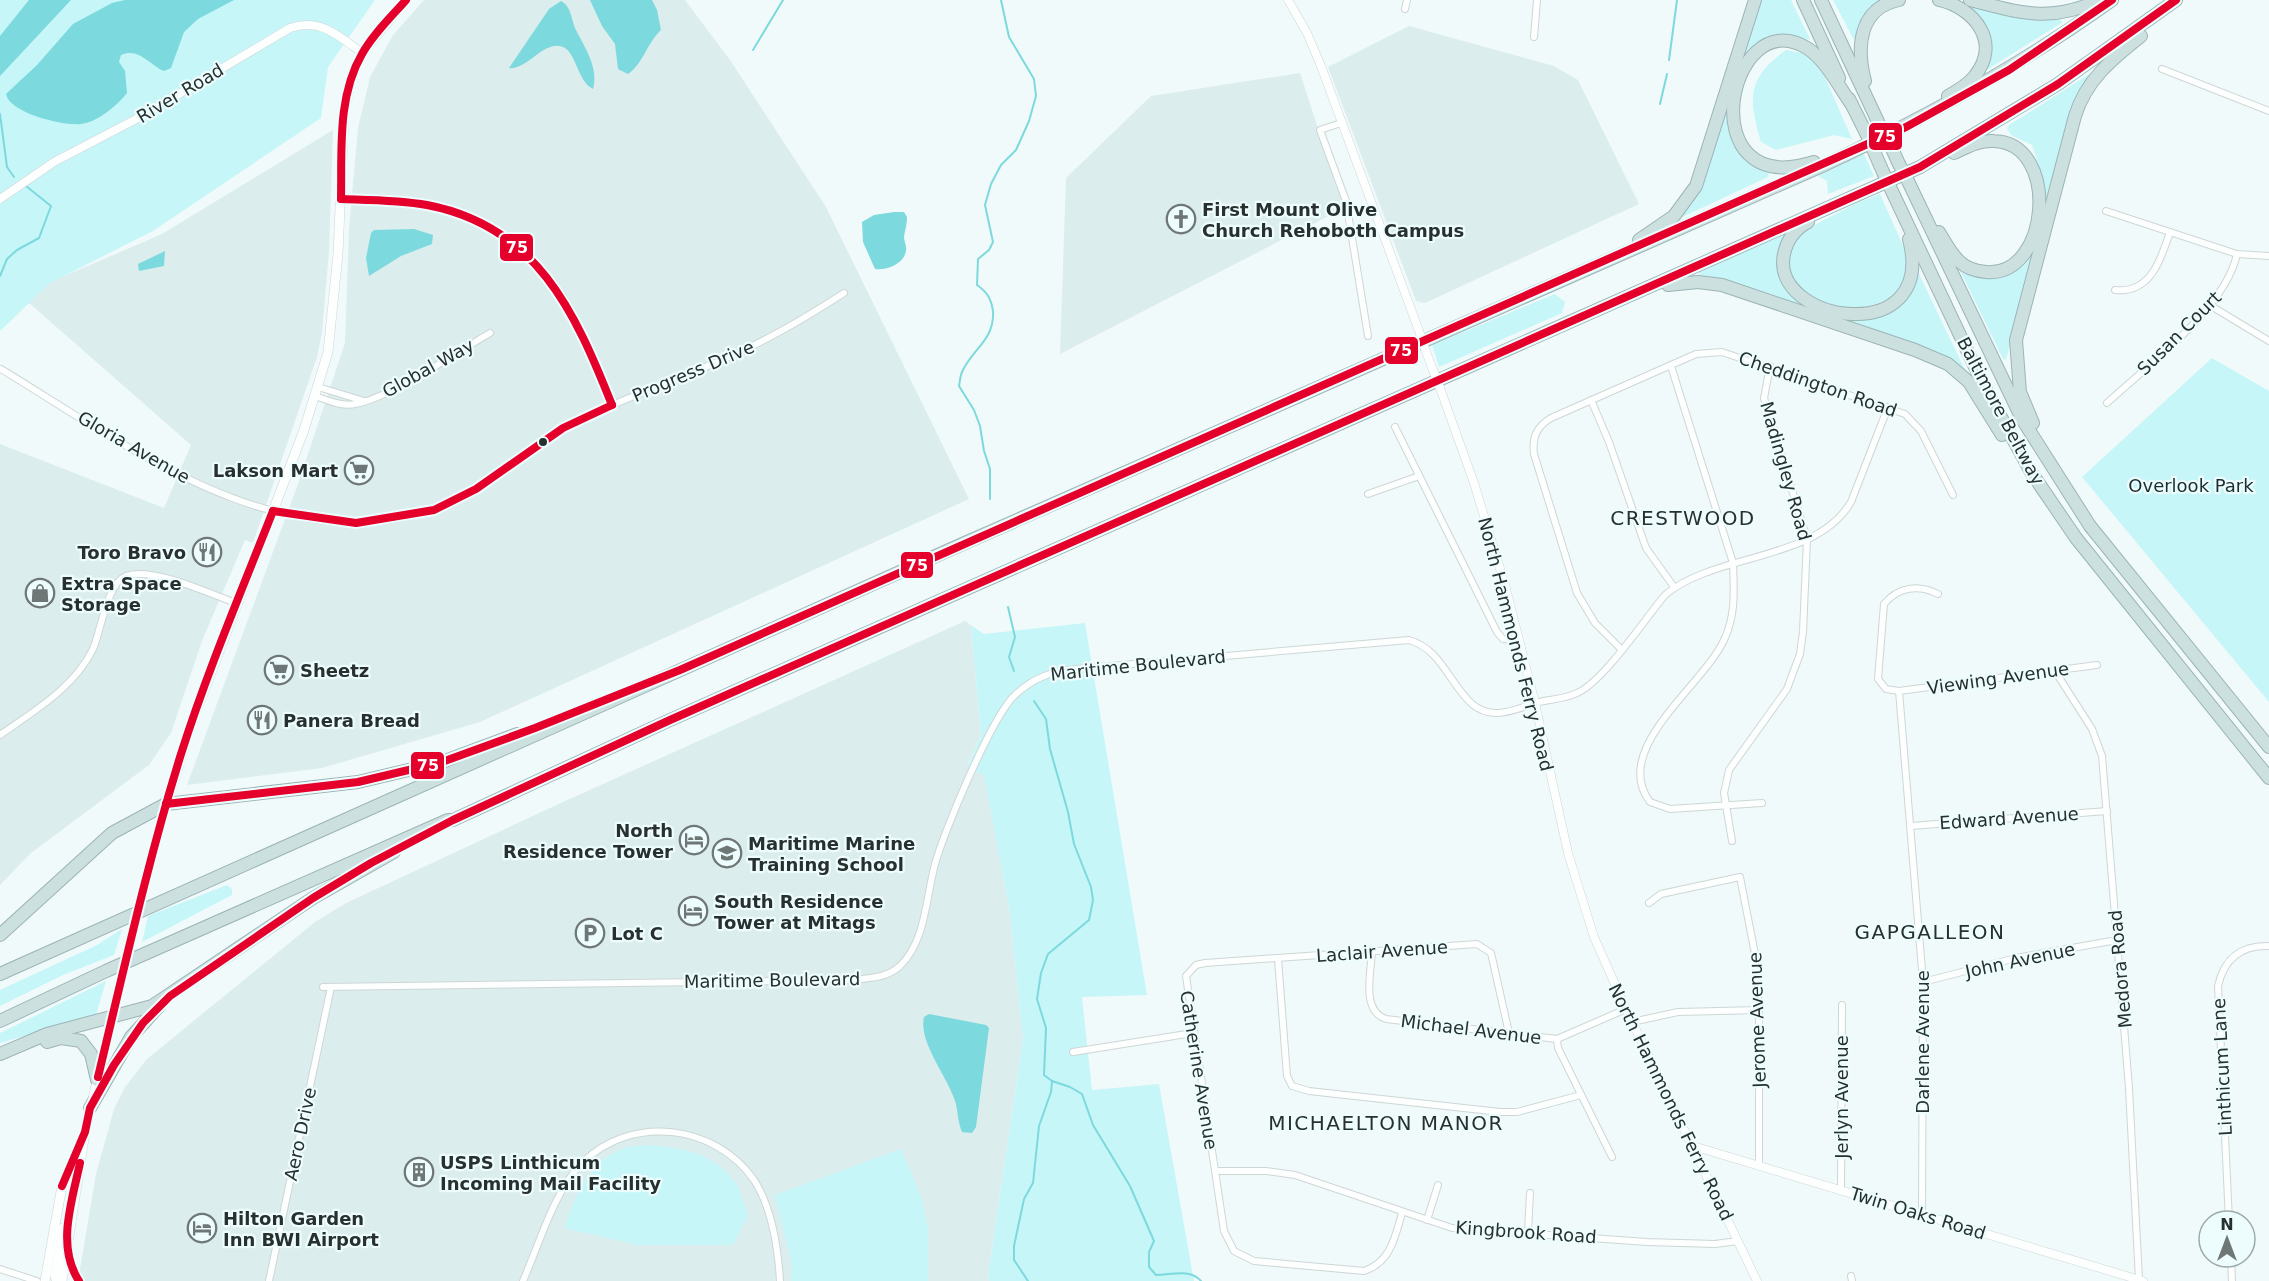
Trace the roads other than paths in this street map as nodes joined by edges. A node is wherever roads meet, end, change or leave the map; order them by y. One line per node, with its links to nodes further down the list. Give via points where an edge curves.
1 (406, 0): 17 (main road)
2 (1288, 0): 22 (street, North Hammonds Ferry Road, via 1310,38)
3 (1407, 0): 15 (street)
4 (1537, 0): 16 (street)
5 (1755, 0): 35 (highway, via 1701,174 1690,197 1662,225)
6 (1803, 0): 19 (highway, Baltimore Beltway)
7 (1821, 0): 20 (highway, Baltimore Beltway)
8 (1899, 0): 20 (highway, via 1877,10 1862,32 1863,73)
9 (1939, 0): 23 (highway, via 1965,10 1977,22 1984,39 1983,58 1966,84)
10 (1970, 0): 11 (highway, via 2048,16)
11 (2100, 0)
12 (2112, 0): 23 (highway, via 2009,70)
13 (2176, 0): 25 (highway, via 2058,84)
14 (2182, 0): 53 (highway, via 2111,60 2082,96 2019,324 2016,355 2020,393 2028,416 2062,472)
15 (1405, 9)
16 (1534, 37)
17 (362, 53): 27 (street, River Road, via 317,24 290,28 142,116 54,162); 28 (main road, via 346,97)
18 (2163, 69): 21 (street)
19 (1852, 105): 24 (highway, via 1809,49 1792,42 1774,42 1757,50 1743,66 1736,89 1736,128 1749,155 1778,169 1800,167); 29 (highway, Baltimore Beltway, bridge)
20 (1872, 108): 26 (highway, Baltimore Beltway, bridge)
21 (2269, 111)
22 (1341, 123): 41 (street, via 1320,130 1346,201); 63 (street, North Hammonds Ferry Road, bridge, via 1474,483)
23 (1906, 127): 24 (highway)
24 (1864, 146): 35 (highway)
25 (1920, 167): 26 (highway, via 1982,142 2001,142 2018,148 2033,168 2038,194 2036,224 2027,251 2001,272 1969,268 1952,253); 30 (highway)
26 (1913, 194): 53 (highway, Baltimore Beltway, via 2022,419)
27 (0, 199)
28 (341, 199): 46 (main road, via 332,327); 49 (street, via 389,200 441,208 491,228 513,243 537,264 570,307)
29 (1900, 208): 30 (highway, via 1912,254 1910,286 1898,301 1872,312 1815,305 1803,300 1786,280 1783,259 1788,240 1802,225); 57 (highway, Baltimore Beltway, via 2005,426)
30 (1826, 210): 38 (highway)
31 (2106, 211): 32 (street)
32 (2170, 232): 33 (street); 36 (street, via 2160,261 2146,281 2132,290)
33 (2237, 254): 34 (street); 39 (street, Susan Court, via 2229,279)
34 (2269, 256)
35 (1611, 259): 66 (highway)
36 (2115, 290)
37 (844, 293): 49 (street, Progress Drive, via 745,350)
38 (1617, 303): 57 (highway, via 1660,286 1712,283 1937,358 1969,382); 77 (highway, via 660,724)
39 (2211, 306): 42 (street); 48 (street, Susan Court)
40 (490, 333): 46 (street, Global Way, via 388,392 364,401 346,405)
41 (1368, 336)
42 (2269, 341)
43 (1671, 366): 44 (street, Cheddington Road, via 1696,354 1722,352); 47 (street, Cheddington Road); 59 (street)
44 (1770, 366): 50 (street, Cheddington Road); 58 (street, Madingley Road, via 1764,398)
45 (1, 369): 56 (street, Gloria Avenue, via 180,477)
46 (316, 391): 56 (main road)
47 (1591, 400): 60 (street, via 1610,442 1646,548); 64 (street, Cheddington Road, via 1541,424 1536,431 1534,454 1578,594 1595,623)
48 (2107, 403)
49 (612, 405): 56 (street, Progress Drive, via 563,428 476,489 434,510 356,523)
50 (1888, 407): 55 (street, Cheddington Road, via 1905,414 1921,431); 58 (street, via 1846,510 1830,527)
51 (1395, 427): 52 (street)
52 (1419, 476): 54 (street); 63 (street, via 1497,632 1503,639)
53 (2062, 483): 71 (highway, Baltimore Beltway, via 2118,562)
54 (1368, 494)
55 (1953, 495)
56 (273, 511): 62 (main road)
57 (2057, 511): 72 (highway, Baltimore Beltway)
58 (1807, 539): 59 (street); 75 (street, Madingley Road, via 1803,632 1795,672 1778,705 1733,761 1725,783)
59 (1732, 563): 60 (street); 75 (street, via 1732,618 1724,641 1649,740 1639,772 1644,794 1658,807)
60 (1674, 587): 64 (street, Maritime Boulevard)
61 (1938, 594): 68 (street, via 1924,588 1905,589 1890,596 1884,604 1878,679 1886,689)
62 (236, 603): 70 (street, via 153,576 124,576 114,586 84,665 52,698); 74 (main road, via 190,725)
63 (1519, 640): 69 (street, North Hammonds Ferry Road)
64 (1621, 649): 69 (street, Maritime Boulevard, via 1584,689)
65 (2097, 664): 67 (street, Viewing Avenue)
66 (680, 670): 74 (highway, via 432,765 358,782); 87 (highway)
67 (2055, 671): 68 (street, Viewing Avenue); 76 (street, Medora Road, via 2101,748)
68 (1899, 691): 78 (street, Darlene Avenue)
69 (1535, 703): 90 (street, Maritime Boulevard, via 1501,713 1480,710 1428,648 1409,640 1057,671 1026,685 999,716 940,846 916,940 909,955 892,972 853,980); 93 (street, North Hammonds Ferry Road, via 1581,897)
70 (0, 735)
71 (2269, 747)
72 (2269, 778)
73 (1762, 803): 75 (street)
74 (166, 804): 81 (highway, via 112,833); 95 (main road, bridge)
75 (1725, 805): 79 (street, Madingley Road)
76 (2107, 811): 78 (street, Edward Avenue); 82 (street, Medora Road)
77 (453, 820): 91 (highway, via 313,898); 96 (highway)
78 (1911, 826): 88 (street, Darlene Avenue)
79 (1732, 841)
80 (1649, 903): 94 (street, Jerome Avenue, via 1661,894 1740,877 1754,938)
81 (0, 935)
82 (2117, 940): 88 (street, John Avenue, via 2016,958); 132 (street, Medora Road)
83 (2269, 946): 115 (street, Linthicum Lane, via 2238,952 2221,972 2218,986)
84 (1372, 951): 85 (street, Laclair Avenue); 99 (street, Michael Avenue, via 1370,1003 1378,1017); 99 (street, Laclair Avenue, via 1482,945 1491,953)
85 (1278, 959): 86 (street, Laclair Avenue, via 1205,963); 104 (street, via 1287,1076 1292,1086 1500,1112 1517,1112)
86 (1190, 970): 98 (street, Catherine Avenue, via 1185,984)
87 (0, 974)
88 (1923, 982): 117 (street, Darlene Avenue)
89 (323, 987): 90 (street, Maritime Boulevard)
90 (332, 987): 128 (street, Aero Drive)
91 (170, 996): 95 (highway, via 142,1010); 105 (highway, via 131,1037)
92 (1842, 1005): 113 (street, Jerlyn Avenue)
93 (1626, 1009): 97 (street, North Hammonds Ferry Road); 100 (street, Michael Avenue)
94 (1759, 1010): 97 (street, via 1678,1012); 109 (street, Jerome Avenue)
95 (112, 1018): 101 (highway, via 47,1034); 103 (main road)
96 (0, 1021)
97 (1632, 1022): 107 (street, North Hammonds Ferry Road)
98 (1193, 1033): 102 (street); 110 (street, Catherine Avenue)
99 (1509, 1033): 100 (street, Michael Avenue)
100 (1557, 1039): 104 (street)
101 (5, 1052): 103 (highway, via 61,1038 81,1041 91,1054)
102 (1073, 1052)
103 (97, 1080): 105 (main road)
104 (1581, 1095): 108 (street)
105 (90, 1108): 106 (main road)
106 (85, 1132): 111 (main road); 121 (main road)
107 (1693, 1146): 109 (street, Twin Oaks Road); 120 (street, North Hammonds Ferry Road)
108 (1612, 1157)
109 (1759, 1165): 113 (street, Twin Oaks Road)
110 (1215, 1170): 116 (street, Kingbrook Road, via 1295,1174); 116 (street, Catherine Avenue, via 1227,1242 1234,1251 1254,1261 1364,1271 1388,1255)
111 (62, 1185): 124 (main road); 125 (main road, via 68,1200)
112 (1438, 1185): 118 (street)
113 (1841, 1190): 117 (street, Twin Oaks Road)
114 (1530, 1193): 119 (street)
115 (2228, 1209)
116 (1402, 1213): 118 (street, Kingbrook Road)
117 (1922, 1215): 132 (street, Twin Oaks Road)
118 (1427, 1220): 119 (street, Kingbrook Road, via 1452,1228)
119 (1528, 1232): 120 (street, Kingbrook Road, via 1647,1242)
120 (1738, 1241): 131 (street, North Hammonds Ferry Road)
121 (66, 1252): 126 (main road); 127 (street, via 70,1269)
122 (0, 1269): 123 (street)
123 (37, 1281)
124 (45, 1281)
125 (57, 1281)
126 (62, 1281)
127 (79, 1281)
128 (269, 1281)
129 (523, 1281): 130 (street, via 562,1192 582,1163 618,1139 661,1131 698,1137 724,1150 743,1166 764,1199)
130 (780, 1281)
131 (1756, 1281)
132 (2140, 1281)

